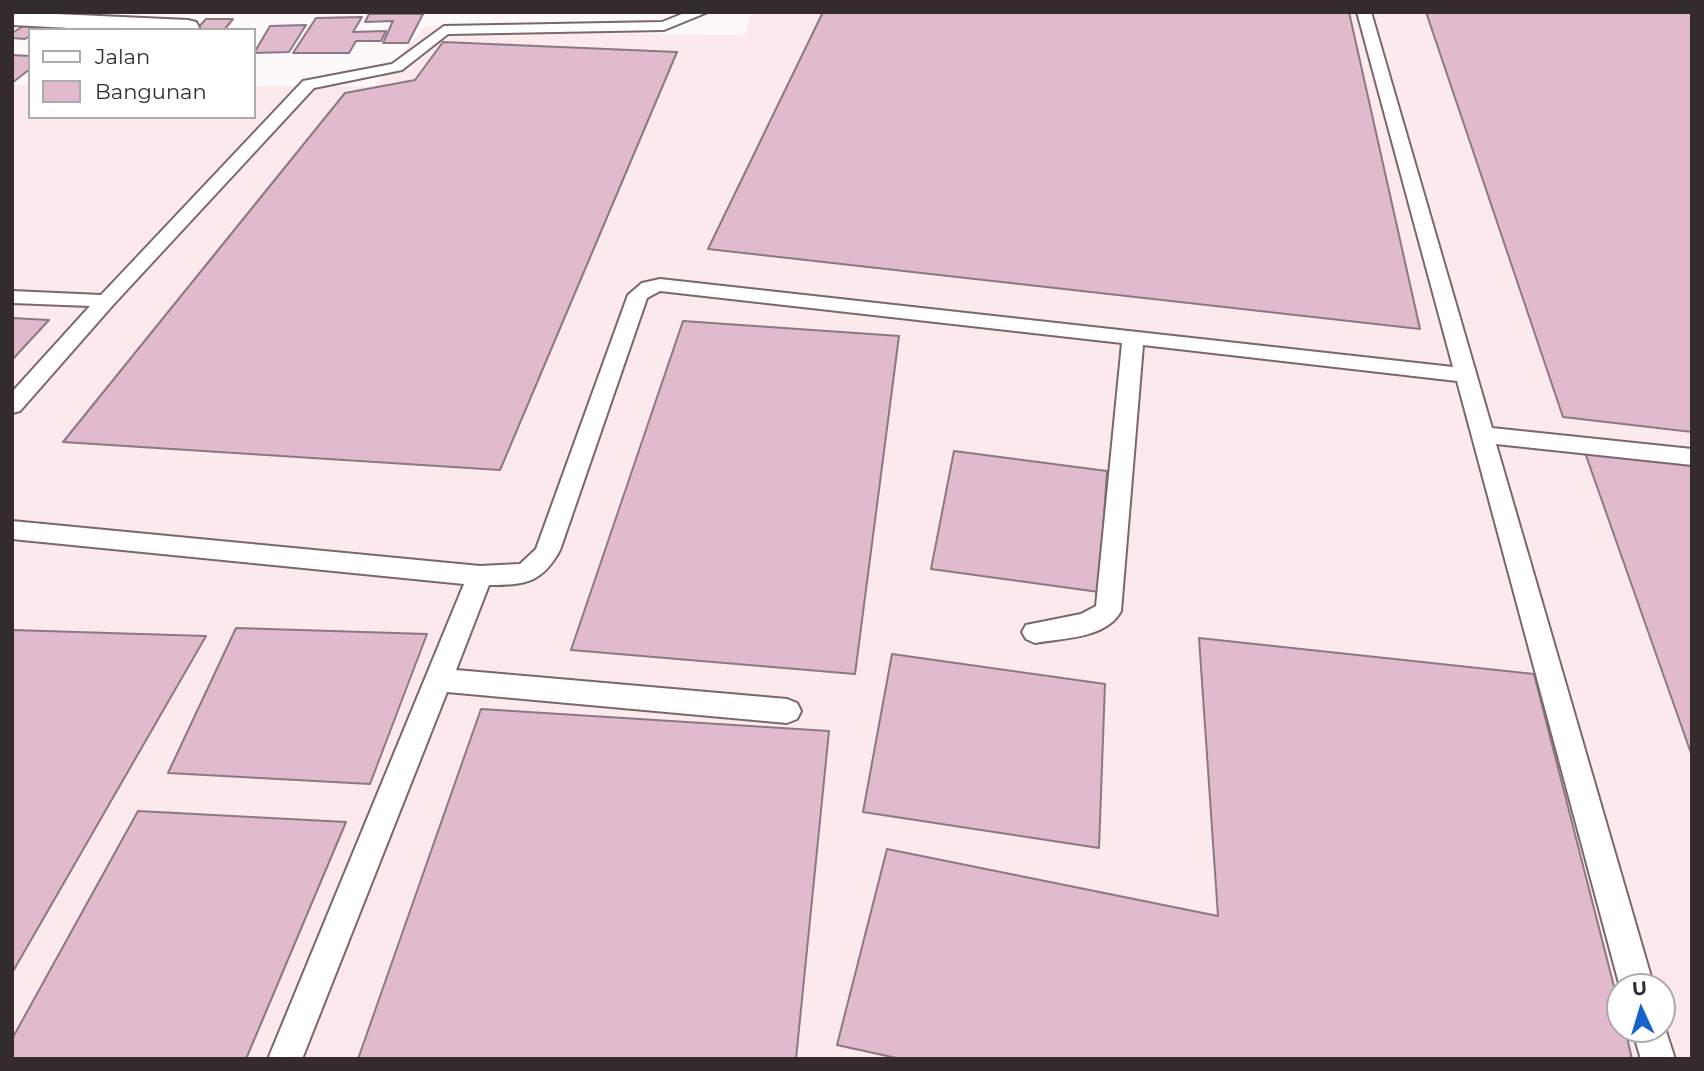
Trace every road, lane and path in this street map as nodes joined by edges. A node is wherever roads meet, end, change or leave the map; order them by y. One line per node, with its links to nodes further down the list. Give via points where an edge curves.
1 (701, 12): 6 (lane, via 664,26 444,30 397,67 309,84)
2 (1364, 12): 8 (lane)
3 (12, 18): 4 (street)
4 (188, 27)
5 (12, 297): 6 (lane)
6 (106, 301): 9 (lane)
7 (1133, 338): 8 (lane); 13 (lane, via 649,287 638,295 541,565 527,573); 14 (lane, via 1108,611 1087,624)
8 (1465, 375): 10 (lane)
9 (12, 406)
10 (1482, 435): 11 (lane); 17 (lane)
11 (1692, 457)
12 (12, 530): 13 (lane)
13 (480, 576): 15 (lane)
14 (1035, 632)
15 (439, 680): 16 (lane); 18 (lane)
16 (787, 711)
17 (1633, 973)
18 (285, 1059)

